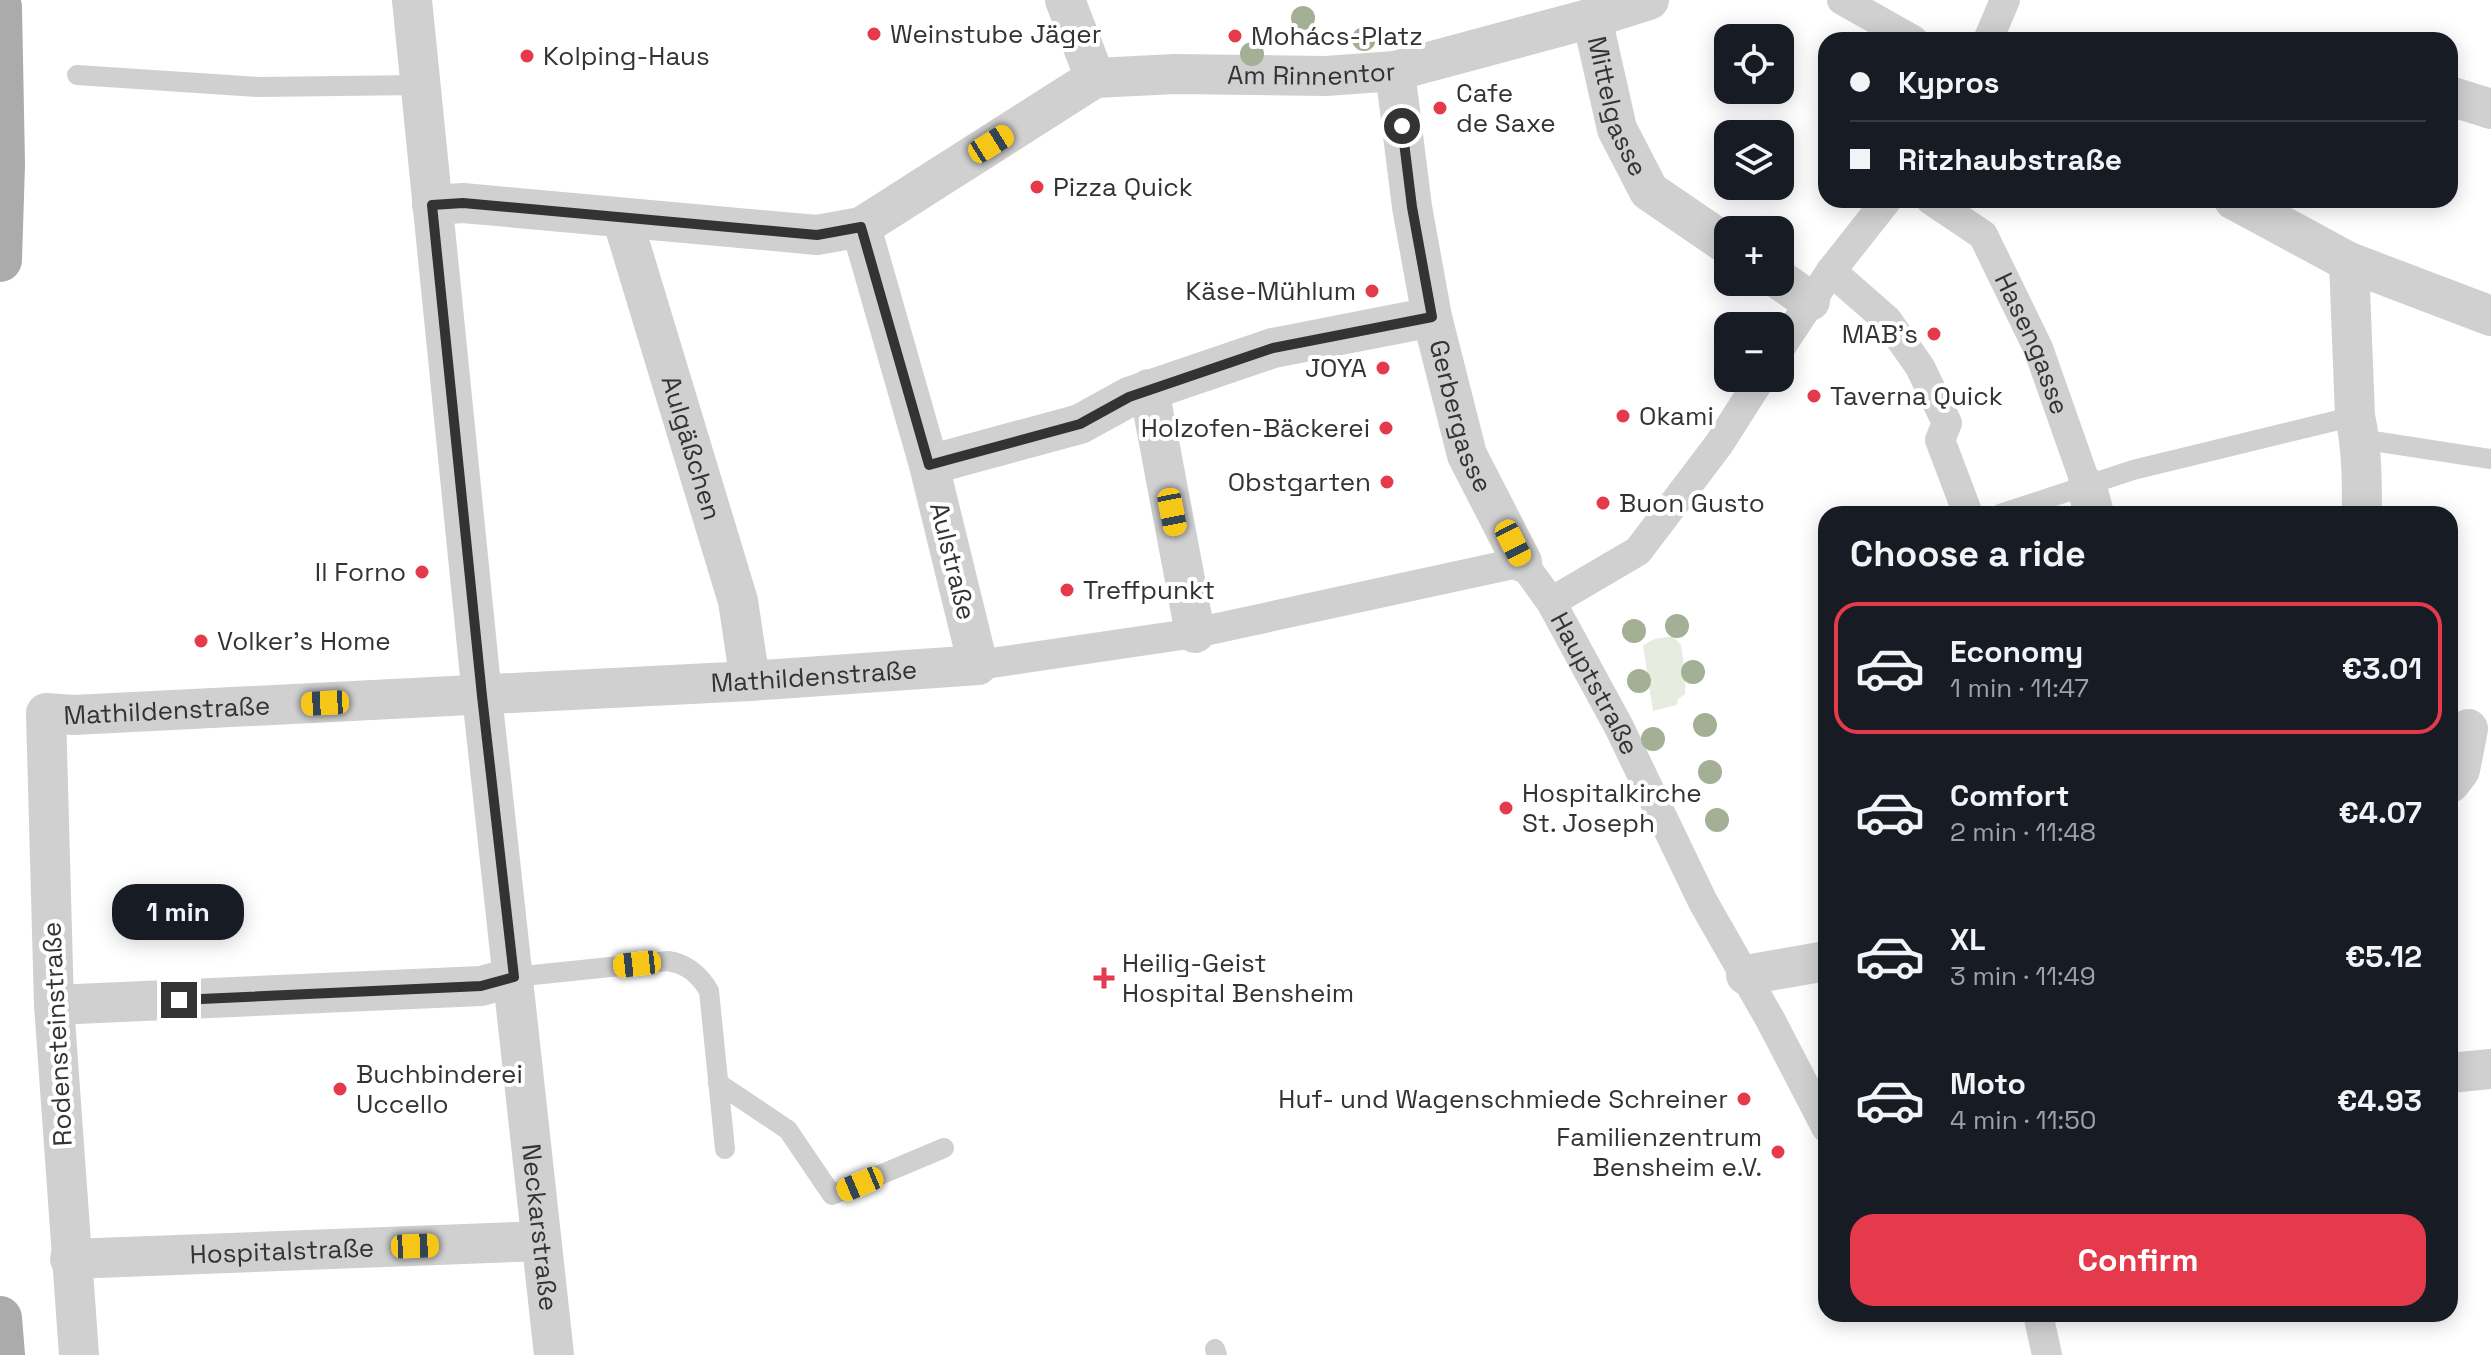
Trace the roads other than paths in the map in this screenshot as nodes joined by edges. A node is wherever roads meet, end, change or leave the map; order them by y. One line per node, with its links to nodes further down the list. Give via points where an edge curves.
1 (412, 0): 13 (street, Neckarstraße)
2 (1065, 0): 12 (street)
3 (1649, 0): 7 (street, Am Rinnentor)
4 (1842, 0): 8 (street)
5 (2005, 0): 9 (street)
6 (0, 7): 24 (main road)
7 (1592, 18): 10 (street, Am Rinnentor); 23 (street, Mittelgasse, via 1617,129 1649,191)
8 (1899, 32)
9 (1991, 32)
10 (1395, 71): 12 (street, Am Rinnentor); 29 (street, Gerbergasse)
11 (77, 75): 13 (lane, via 258,87)
12 (1095, 78): 22 (street)
13 (420, 85): 16 (street, Neckarstraße)
14 (2458, 99): 15 (street)
15 (2491, 109)
16 (432, 205): 21 (street, via 463,203); 44 (street, Neckarstraße)
17 (1879, 208): 26 (street)
18 (1943, 208): 35 (street, Hasengasse, via 1983,235 2038,348)
19 (2268, 208): 20 (street)
20 (2297, 215): 25 (street)
21 (622, 218): 22 (street, via 817,235); 43 (street, Aulgäßchen, via 738,601)
22 (861, 227): 34 (street, Aulstraße)
23 (1714, 235)
24 (0, 260)
25 (2349, 262): 28 (street); 32 (street)
26 (1807, 284): 27 (street); 36 (street, via 1887,320 1920,367 1947,423 1940,440)
27 (1794, 315)
28 (2491, 316)
29 (1432, 317): 30 (street, via 1273,348); 39 (street, Gerbergasse, via 1467,455)
30 (1149, 389): 34 (street, via 1080,424); 41 (street)
31 (1752, 392): 40 (street, Hauptstraße, via 1638,551)
32 (2358, 428): 33 (lane); 35 (lane, via 2133,470); 38 (street)
33 (2491, 459)
34 (929, 465): 42 (street, Aulstraße)
35 (2090, 500): 37 (lane)
36 (1965, 506)
37 (2051, 506)
38 (2362, 506)
39 (1522, 562): 40 (street); 41 (street, Mathildenstraße)
40 (1551, 602): 49 (street, Hauptstraße, via 1619,727 1703,902)
41 (1195, 633): 42 (street, Mathildenstraße)
42 (978, 665): 43 (street, Mathildenstraße)
43 (750, 681): 44 (street, Mathildenstraße)
44 (482, 696): 45 (street, Mathildenstraße); 50 (street, Neckarstraße)
45 (46, 713): 51 (street, Rodensteinstraße)
46 (2468, 729): 47 (street)
47 (2458, 773)
48 (1818, 962): 49 (street)
49 (1746, 975): 55 (street, Hauptstraße)
50 (514, 977): 51 (street, via 481,986); 54 (lane, via 668,961 685,966 709,991); 58 (street, Neckarstraße)
51 (54, 1005): 59 (street, Rodensteinstraße)
52 (2491, 1069): 53 (street)
53 (2458, 1072)
54 (718, 1083): 56 (lane, via 788,1130 832,1195); 57 (lane)
55 (1818, 1112)
56 (944, 1148)
57 (725, 1149)
58 (541, 1241): 59 (street, Hospitalstraße); 64 (street, Neckarstraße)
59 (70, 1259): 63 (street, Rodensteinstraße)
60 (0, 1318): 62 (main road)
61 (2040, 1322): 65 (street)
62 (3, 1355)
63 (79, 1355)
64 (554, 1355)
65 (2047, 1355)

